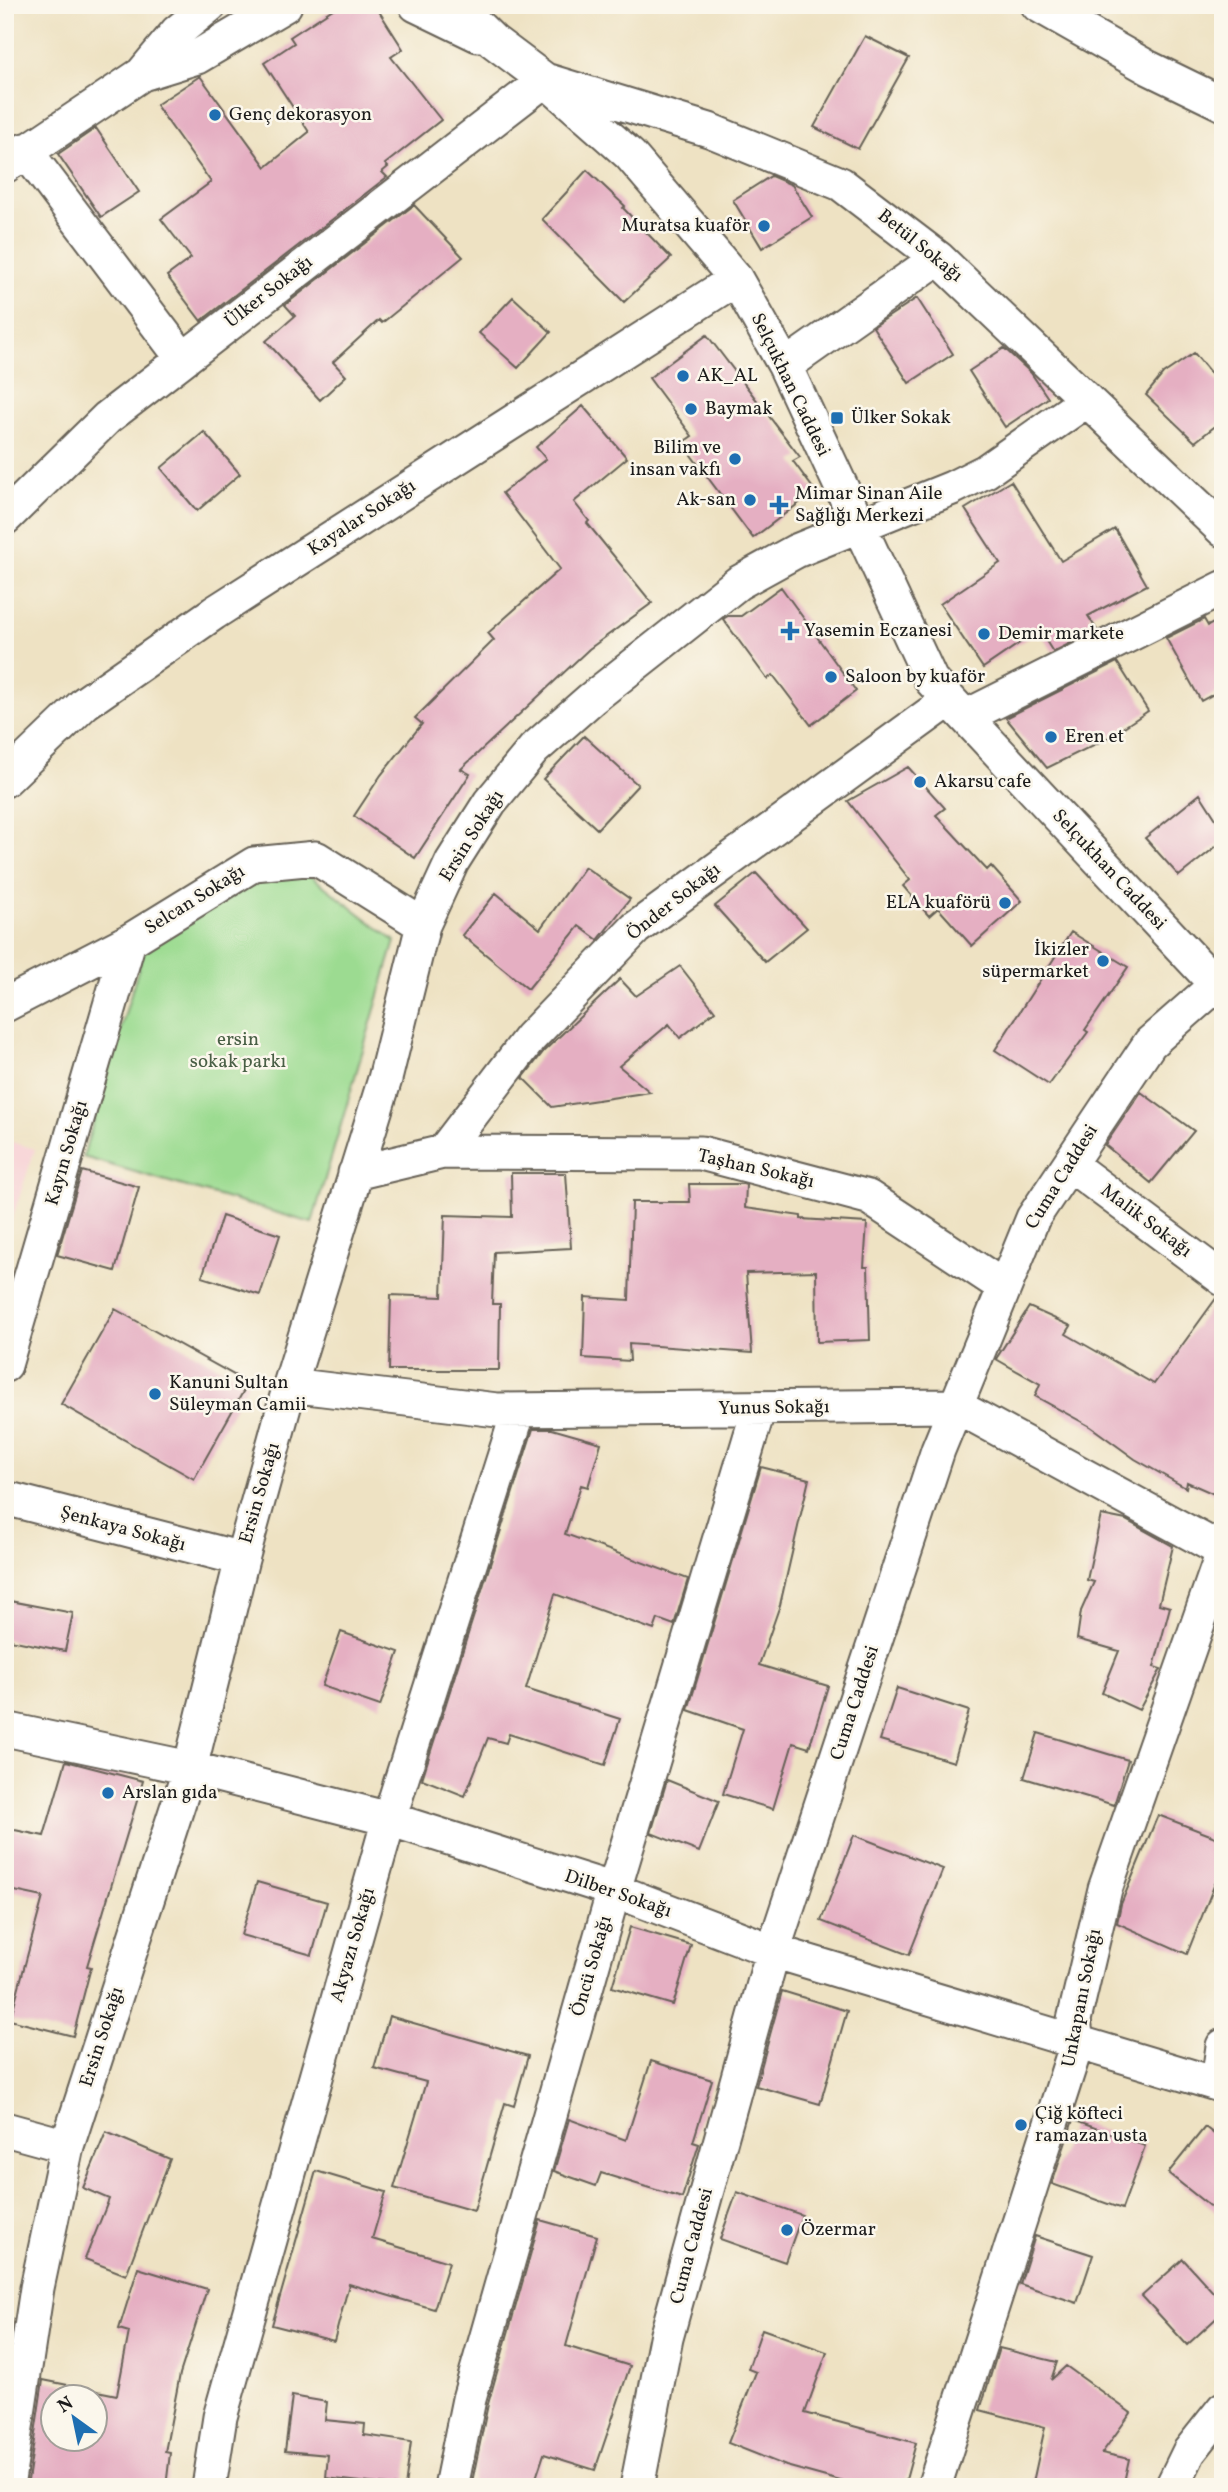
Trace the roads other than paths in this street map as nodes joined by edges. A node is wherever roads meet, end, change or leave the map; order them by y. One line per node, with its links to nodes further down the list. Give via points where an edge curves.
1 (210, 5): 7 (street, via 177,32)
2 (285, 5): 7 (street, via 197,57)
3 (416, 5): 6 (street, Selçukhan Caddesi)
4 (456, 5): 6 (street, Selçukhan Caddesi)
5 (1038, 5): 9 (street)
6 (493, 41): 8 (street, Selçukhan Caddesi)
7 (142, 74): 10 (street)
8 (545, 80): 11 (street, Betül Sokağı, via 709,131 841,184); 12 (street, Selçukhan Caddesi, via 630,155); 13 (street, Ülker Sokağı)
9 (1223, 104)
10 (15, 158): 13 (street)
11 (938, 258): 14 (street); 15 (street, Betül Sokağı)
12 (736, 279): 14 (street, Selçukhan Caddesi); 21 (street, Kayalar Sokağı, via 214,613 85,703)
13 (183, 359): 16 (street, Ülker Sokağı, via 107,418)
14 (785, 366): 17 (street, Selçukhan Caddesi)
15 (1087, 400): 17 (street, Ersin Sokağı, via 986,471); 18 (street, Betül Sokağı)
16 (5, 518)
17 (858, 526): 20 (street, Selçukhan Caddesi, via 931,680); 22 (street, Ersin Sokağı, via 796,551 738,583 534,750 490,802 452,862)
18 (1223, 530)
19 (1223, 588): 20 (street, Önder Sokağı)
20 (958, 708): 24 (street, Selçukhan Caddesi); 26 (street, Önder Sokağı, via 636,928 530,1038)
21 (5, 780)
22 (423, 925): 23 (street, Selcan Sokağı, via 316,858 254,864); 28 (street, Ersin Sokağı, via 385,1079)
23 (129, 941): 25 (street, Selcan Sokağı); 31 (street, Kayın Sokağı)
24 (1219, 989): 27 (street, Cuma Caddesi, via 1150,1043)
25 (5, 1005)
26 (443, 1152): 28 (street, Taşhan Sokağı); 30 (street, Taşhan Sokağı, via 701,1153 868,1197)
27 (1069, 1164): 29 (street, Malik Sokağı); 30 (street, Cuma Caddesi, via 1033,1218)
28 (355, 1172): 32 (street, Ersin Sokağı)
29 (1223, 1279)
30 (1004, 1287): 33 (street, Cuma Caddesi)
31 (5, 1365)
32 (290, 1385): 35 (street, Yunus Sokağı); 38 (street, Ersin Sokağı)
33 (956, 1406): 34 (street, Yunus Sokağı); 37 (street, Yunus Sokağı); 43 (street, Cuma Caddesi)
34 (759, 1408): 35 (street, Yunus Sokağı); 42 (street, Öncü Sokağı)
35 (519, 1410): 41 (street, Akyazı Sokağı)
36 (5, 1498): 38 (street, Şenkaya Sokağı)
37 (1223, 1552): 44 (street, Unkapanı Sokağı, via 1105,1889 1074,2020)
38 (242, 1559): 40 (street, Ersin Sokağı)
39 (5, 1729): 40 (street, Dilber Sokağı)
40 (190, 1768): 41 (street, Dilber Sokağı); 48 (street, Ersin Sokağı)
41 (389, 1819): 42 (street, Dilber Sokağı); 51 (street, Akyazı Sokağı, via 220,2417)
42 (614, 1890): 43 (street, Dilber Sokağı); 52 (street, Öncü Sokağı, via 469,2399)
43 (773, 1951): 44 (street, Dilber Sokağı); 53 (street, Cuma Caddesi, via 666,2338)
44 (1077, 2043): 46 (street, Dilber Sokağı); 54 (street, Unkapanı Sokağı)
45 (1223, 2046): 46 (street)
46 (1221, 2085)
47 (5, 2129): 48 (street)
48 (67, 2146): 50 (street, Ersin Sokağı, via 37,2288)
49 (1223, 2409): 55 (street, via 1189,2452)
50 (7, 2487)
51 (209, 2487)
52 (451, 2487)
53 (637, 2487)
54 (934, 2487)
55 (1172, 2487)

